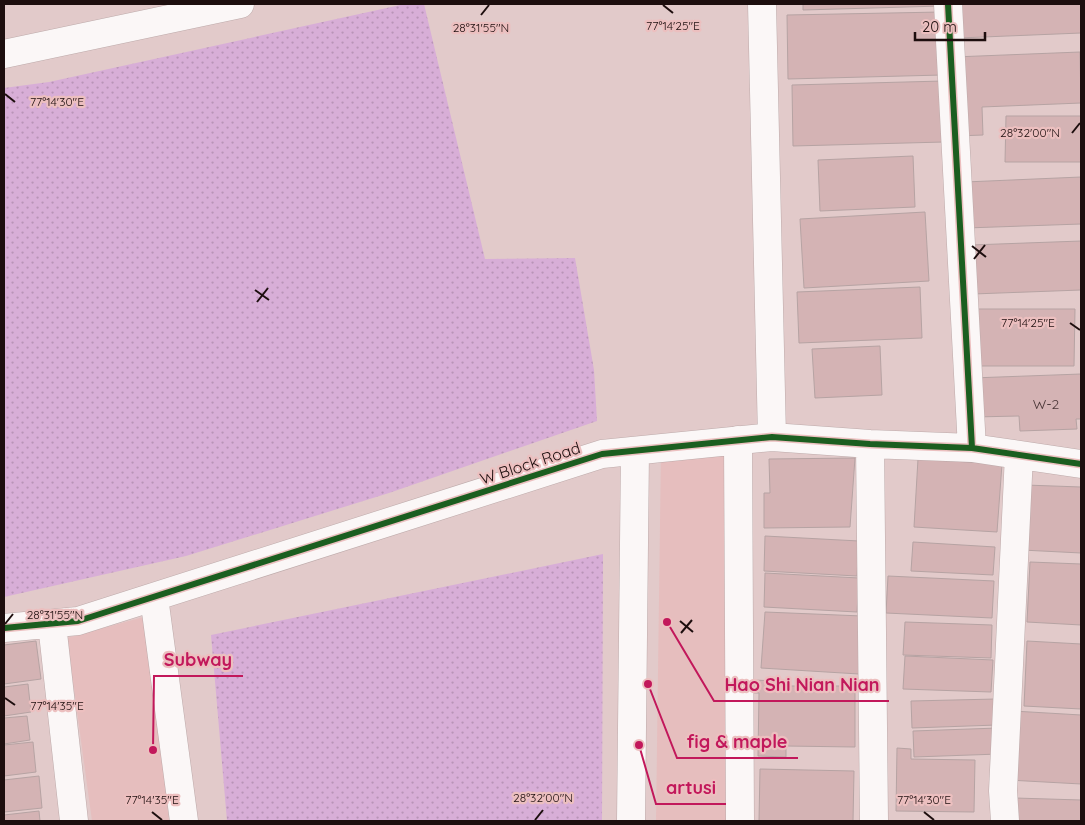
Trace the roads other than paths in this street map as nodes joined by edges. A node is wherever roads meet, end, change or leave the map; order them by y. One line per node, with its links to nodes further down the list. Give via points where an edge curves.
1 (240, 4): 4 (street)
2 (762, 4): 5 (street)
3 (948, 4): 8 (street)
4 (4, 54)
5 (772, 437): 6 (street, W Block Road); 7 (street, W Block Road)
6 (738, 440): 9 (street, W Block Road); 18 (street)
7 (870, 444): 8 (street, W Block Road); 19 (street)
8 (972, 448): 10 (street, W Block Road)
9 (635, 451): 12 (street, W Block Road, via 602,454); 17 (street)
10 (1019, 455): 11 (street, W Block Road); 20 (street)
11 (1081, 464)
12 (154, 597): 13 (street, W Block Road, via 78,621); 16 (street)
13 (52, 624): 14 (street, W Block Road); 15 (street)
14 (4, 628)
15 (74, 821)
16 (184, 821)
17 (631, 821)
18 (740, 821)
19 (874, 821)
20 (1005, 821)

